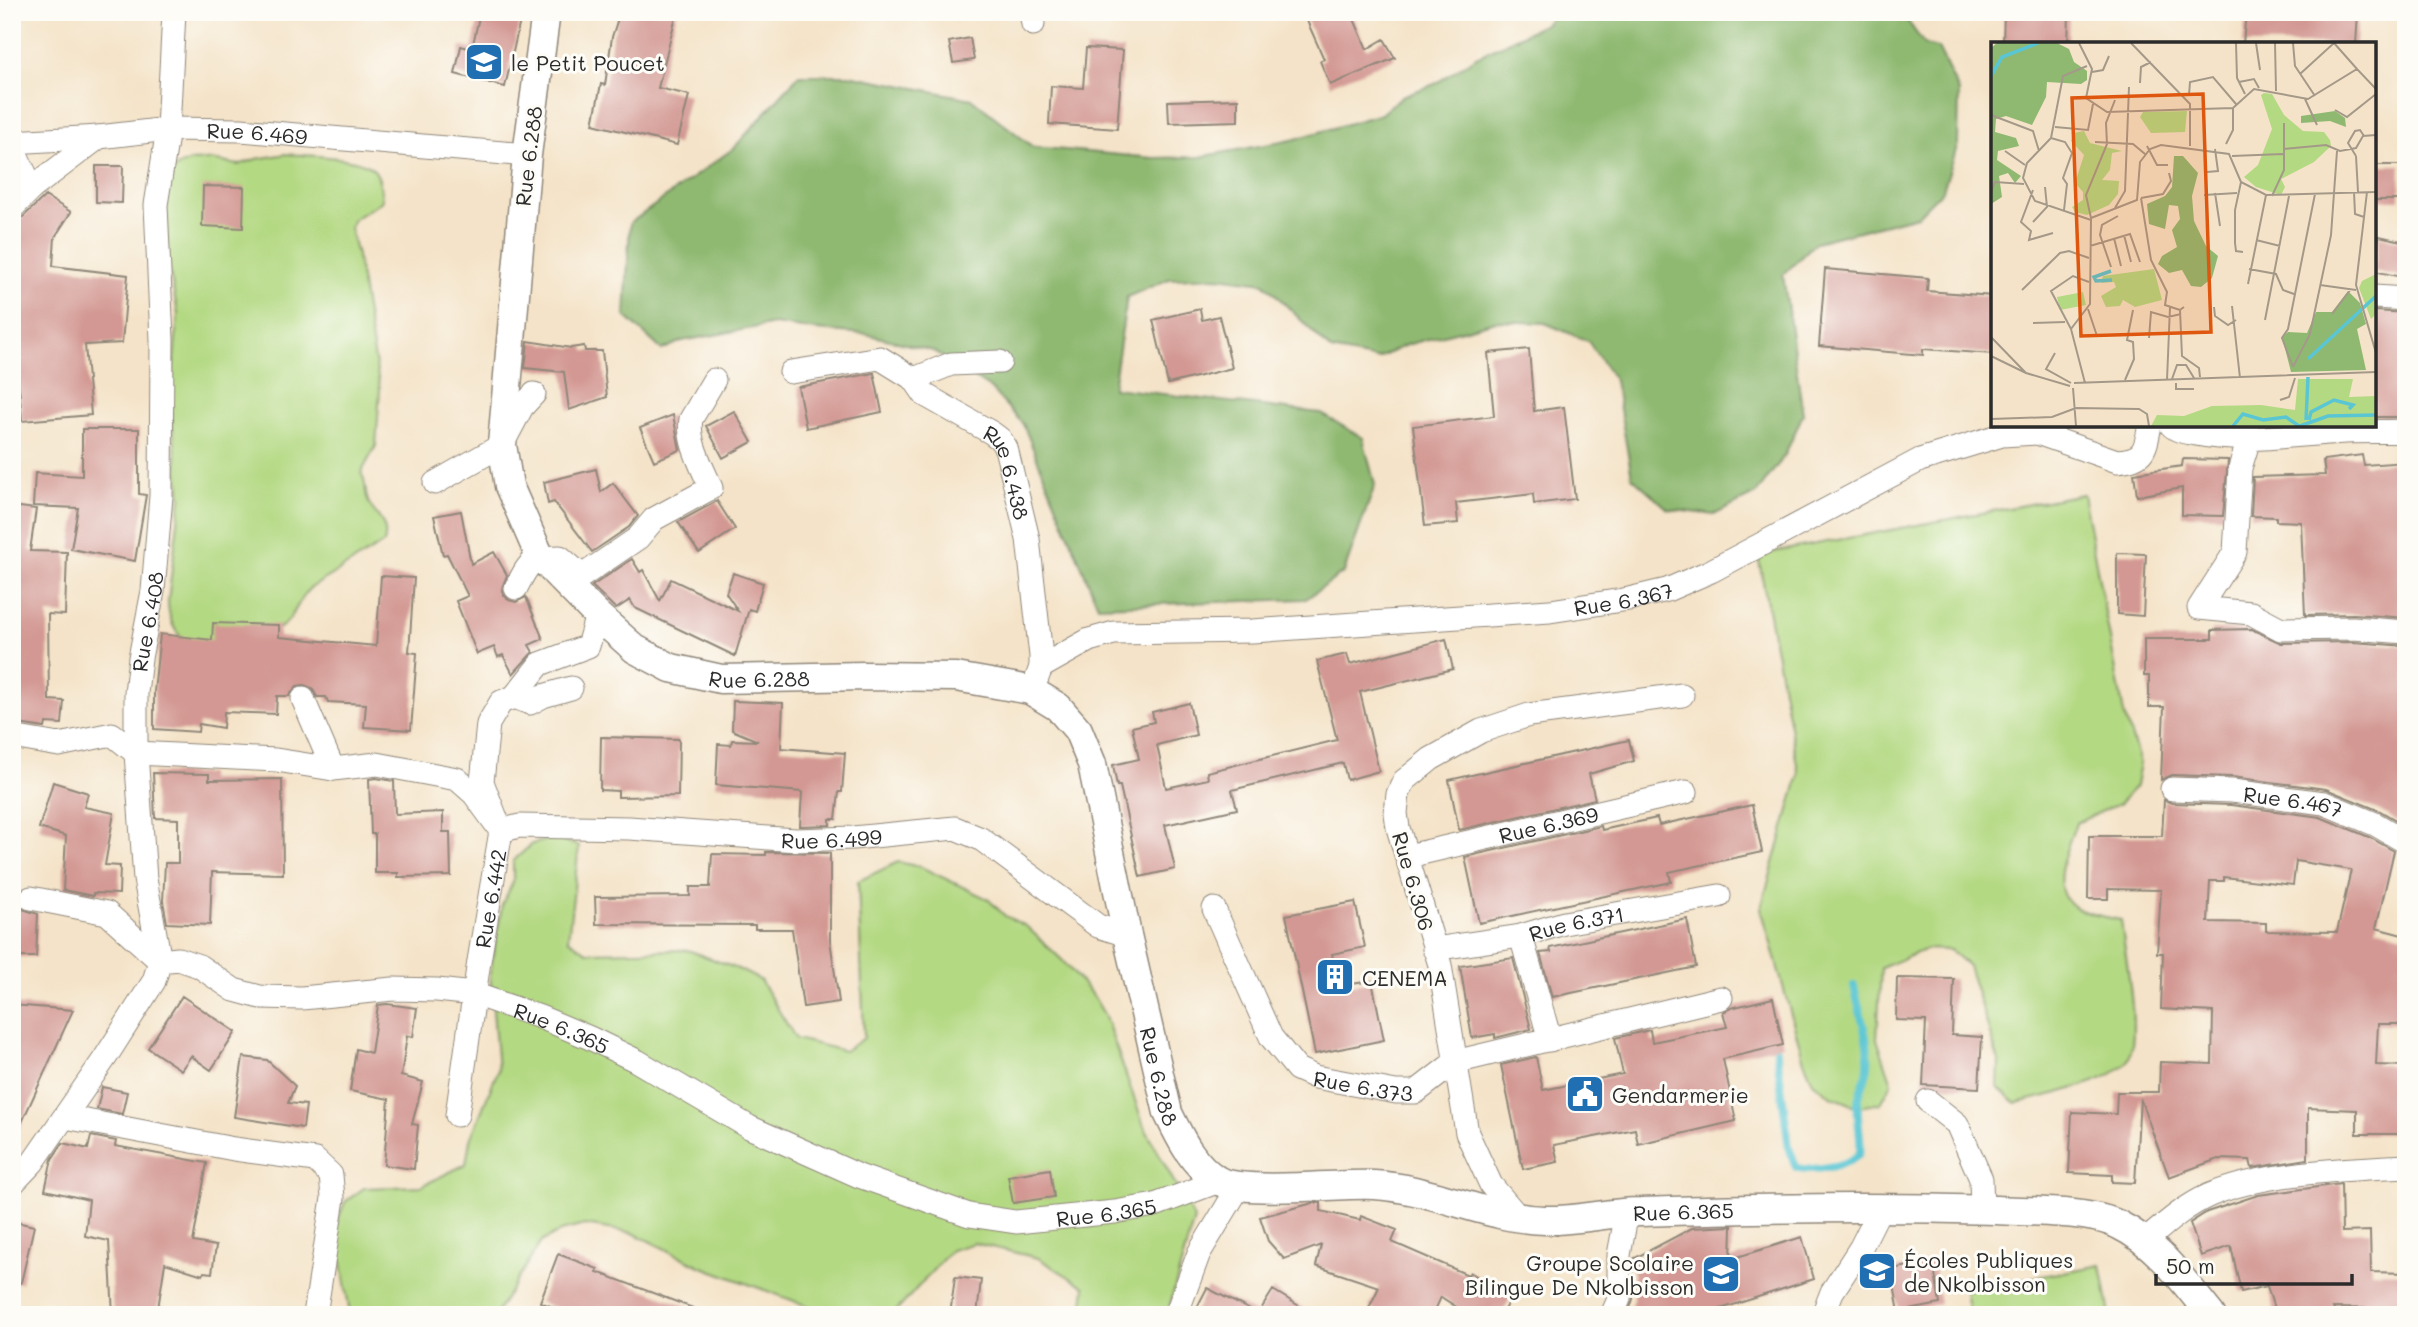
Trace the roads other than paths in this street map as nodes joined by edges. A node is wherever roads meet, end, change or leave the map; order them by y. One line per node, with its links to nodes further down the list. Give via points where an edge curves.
1 (174, 12): 3 (street, Rue 6.408)
2 (546, 12): 6 (street, Rue 6.288)
3 (168, 129): 4 (street, Rue 6.469); 6 (street, Rue 6.469, via 241,130); 33 (street, Rue 6.408, via 156,205 162,340 161,496 153,591 136,693)
4 (99, 137): 5 (street, Rue 6.469); 7 (street)
5 (12, 144): 7 (street)
6 (527, 155): 21 (street, Rue 6.288)
7 (33, 188): 8 (street)
8 (12, 208)
9 (2376, 297): 10 (street)
10 (2406, 299)
11 (1000, 362): 13 (street, via 951,364)
12 (791, 372): 13 (street, Rue 6.438, via 880,358)
13 (914, 379): 27 (street, Rue 6.438, via 925,395 992,433 1006,448 1028,539)
14 (714, 380): 23 (street, via 689,426 711,488 654,519 638,538 582,576 560,557)
15 (534, 394): 21 (street)
16 (2150, 427): 27 (street, Rue 6.367, via 2144,451 2124,460 2037,433 2002,435 1920,460 1711,571 1668,590 1629,599 1550,611 1252,631 1114,633 1089,640)
17 (2173, 427): 20 (street)
18 (2231, 427): 20 (street)
19 (2406, 431): 20 (street)
20 (2249, 439): 26 (street, via 2240,468 2235,552 2199,608 2251,613 2281,629)
21 (502, 445): 22 (street); 23 (street, Rue 6.288, via 509,486)
22 (435, 482)
23 (540, 557): 24 (street, via 528,565); 25 (street, Rue 6.288)
24 (516, 588)
25 (597, 615): 27 (street, Rue 6.288, via 635,649 671,668 721,679); 30 (street, Rue 6.442, via 588,646 540,664)
26 (2406, 632)
27 (1036, 678): 43 (street, Rue 6.288, via 1078,730 1092,764)
28 (571, 688): 30 (street, via 530,702)
29 (1682, 695): 39 (street, Rue 6.306, via 1529,715 1481,731 1431,759 1405,781 1398,794 1398,828)
30 (514, 697): 37 (street, Rue 6.442, via 501,702 488,724 484,747 482,782)
31 (303, 699): 34 (street)
32 (12, 737): 33 (street, via 59,745 111,734)
33 (135, 752): 34 (street, via 276,760); 46 (street, Rue 6.408, via 145,879)
34 (333, 769): 37 (street, via 377,764 457,779)
35 (2172, 789): 38 (street, Rue 6.467, via 2324,803)
36 (1686, 792): 39 (street, Rue 6.369)
37 (502, 831): 43 (street, Rue 6.499, via 519,826 629,828 796,840 955,828 981,839 1098,926); 47 (street, Rue 6.442)
38 (2406, 842)
39 (1408, 856): 45 (street, Rue 6.306)
40 (1719, 896): 44 (street, Rue 6.371, via 1564,923)
41 (32, 898): 46 (street, via 107,913)
42 (1214, 909): 50 (street, Rue 6.373, via 1271,1037 1297,1069 1315,1077 1416,1092)
43 (1127, 935): 55 (street, Rue 6.288, via 1168,1112 1197,1163)
44 (1521, 936): 45 (street, Rue 6.371); 49 (street)
45 (1434, 949): 50 (street, Rue 6.306)
46 (160, 961): 47 (street, Rue 6.365, via 178,959 199,966 234,990 260,997 302,998 393,989); 53 (street, via 154,981)
47 (474, 995): 52 (street, Rue 6.442); 55 (street, Rue 6.365, via 590,1038 749,1127 859,1175 969,1215 1017,1222 1115,1212)
48 (1721, 998): 49 (street, Rue 6.373)
49 (1550, 1040): 50 (street, Rue 6.373)
50 (1455, 1062): 60 (street, Rue 6.306, via 1467,1132 1491,1185)
51 (1928, 1101): 58 (street, via 1957,1124 1981,1179)
52 (457, 1115)
53 (65, 1116): 56 (street); 62 (street, via 315,1160 331,1175 333,1198)
54 (2406, 1166): 61 (street, via 2331,1171 2241,1185 2177,1214)
55 (1229, 1183): 60 (street, Rue 6.365, via 1253,1187 1374,1185); 63 (street)
56 (12, 1184)
57 (1880, 1209): 58 (street, Rue 6.365); 59 (street, Rue 6.365); 65 (street)
58 (1982, 1210): 61 (street, Rue 6.365, via 2096,1218 2118,1224)
59 (1627, 1212): 60 (street, Rue 6.365); 64 (street, via 1619,1255 1619,1299)
60 (1520, 1219)
61 (2144, 1242): 66 (street, Rue 6.365, via 2171,1265)
62 (315, 1315)
63 (1176, 1315)
64 (1612, 1315)
65 (1823, 1315)
66 (2211, 1315)

